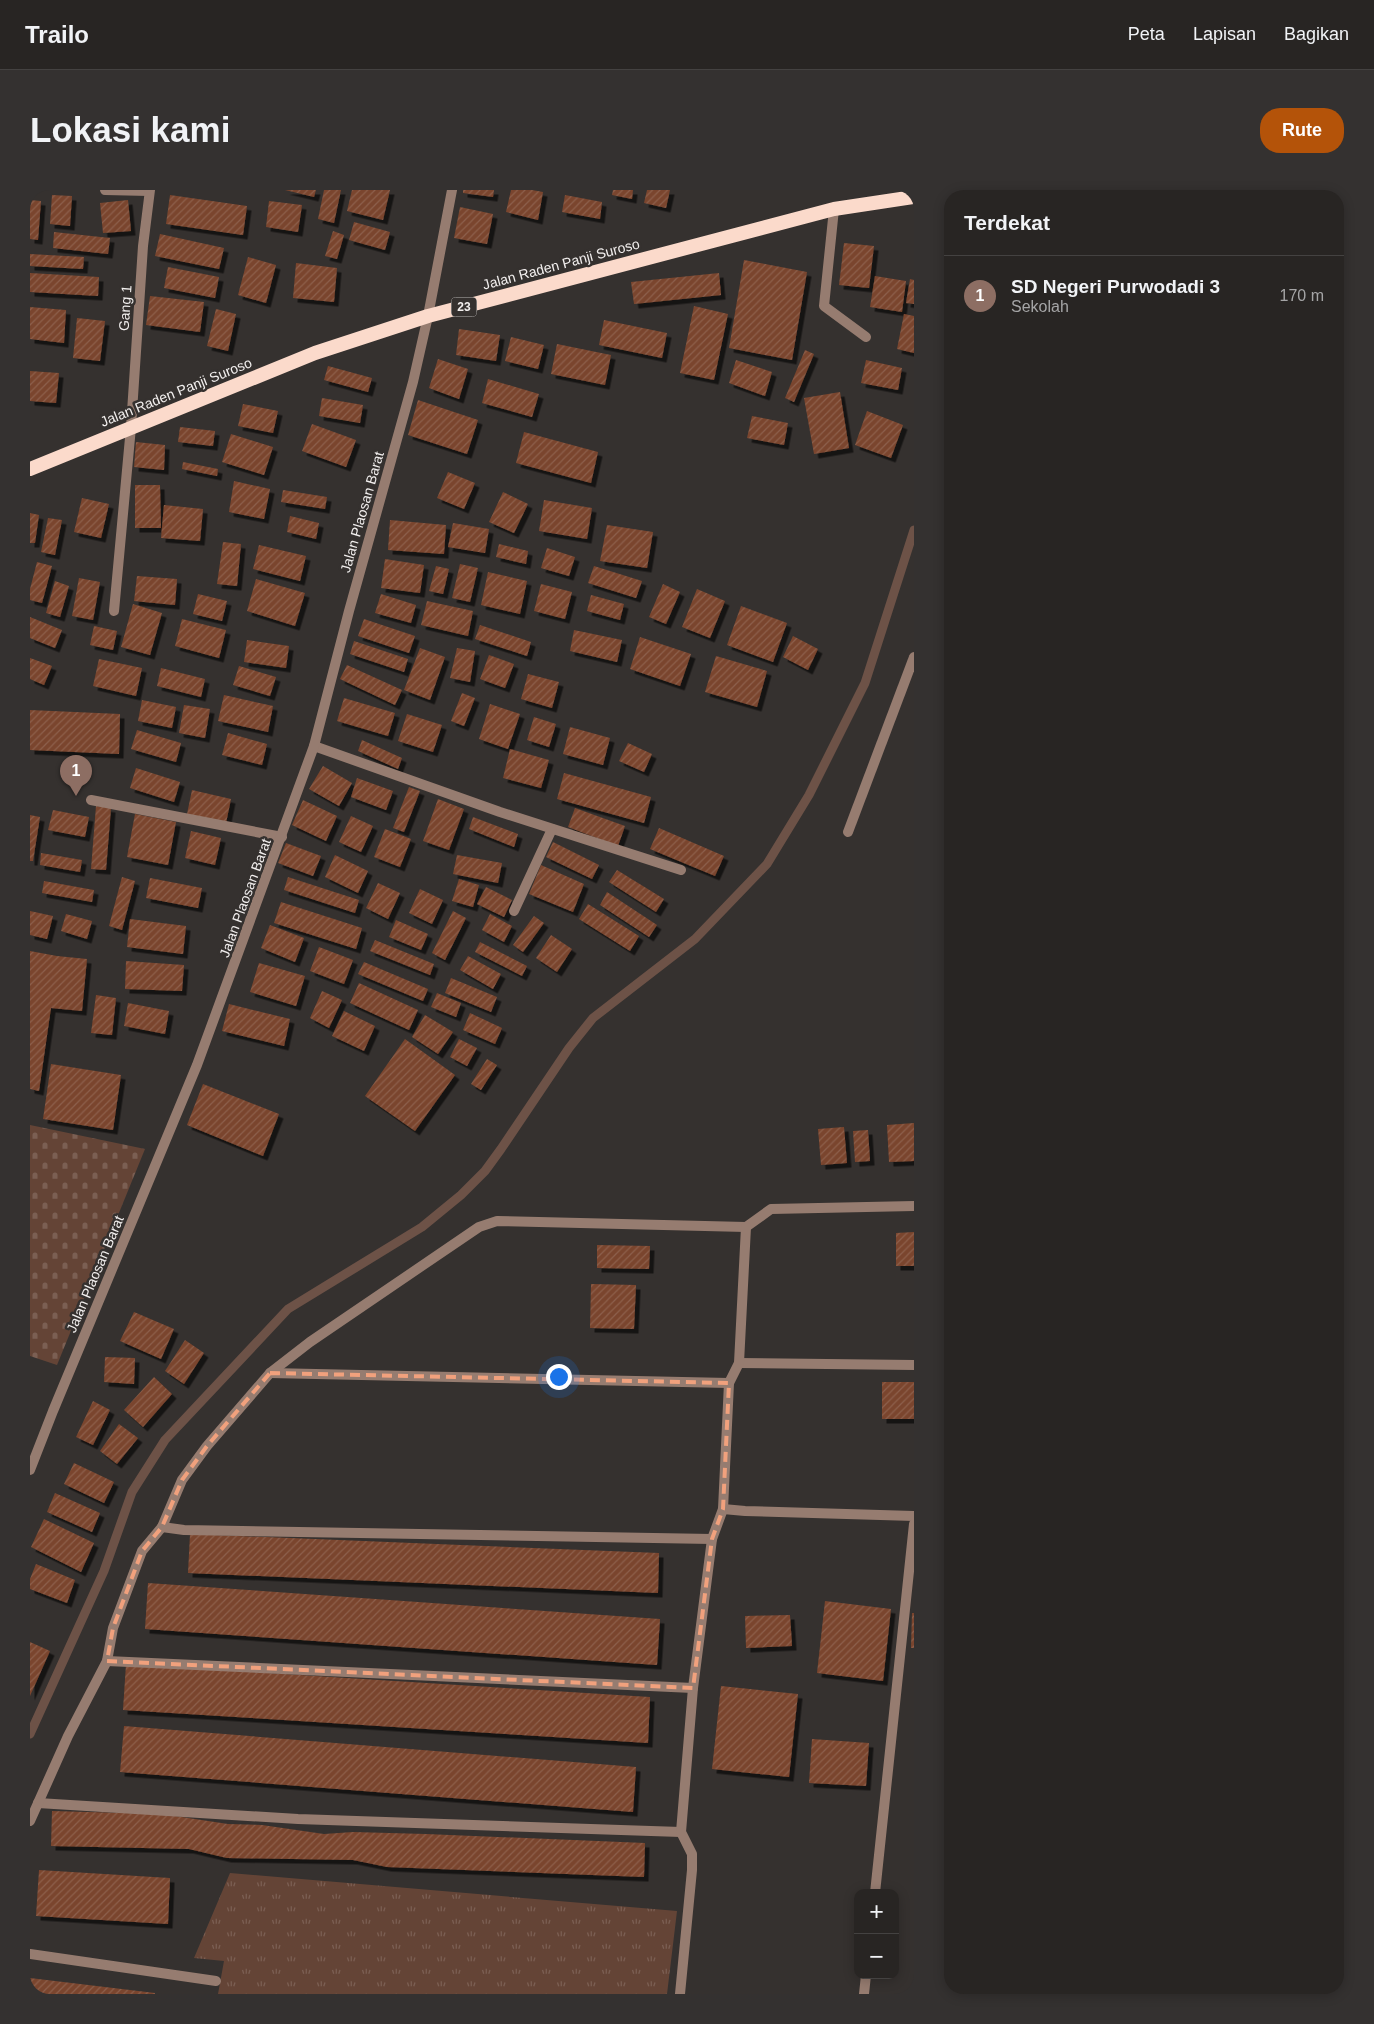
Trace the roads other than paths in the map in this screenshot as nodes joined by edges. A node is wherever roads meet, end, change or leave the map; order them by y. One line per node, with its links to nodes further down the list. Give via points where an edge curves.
1 (105, 190): 3 (street)
2 (452, 190): 6 (street, Jalan Plaosan Barat)
3 (150, 191): 8 (street, Gang 1, via 143,246)
4 (914, 197): 5 (highway, Jalan Raden Panji Suroso / 23)
5 (834, 209): 6 (highway, Jalan Raden Panji Suroso / 23); 7 (street, via 824,306)
6 (428, 316): 8 (highway, Jalan Raden Panji Suroso / 23, via 315,353); 13 (street, Jalan Plaosan Barat)
7 (866, 337)
8 (131, 427): 9 (highway, Jalan Raden Panji Suroso / 23); 10 (street, Gang 1)
9 (30, 469)
10 (114, 611)
11 (914, 657): 12 (street)
12 (911, 674): 16 (street)
13 (314, 746): 15 (street); 17 (street, Jalan Plaosan Barat)
14 (91, 800): 17 (street)
15 (552, 829): 18 (street); 19 (street)
16 (848, 832)
17 (282, 836): 26 (street, Jalan Plaosan Barat, via 197,1065)
18 (681, 870)
19 (514, 911)
20 (914, 1206): 21 (street, via 771,1209)
21 (746, 1227): 22 (street); 24 (street, via 491,1222 478,1227 318,1336)
22 (739, 1363): 23 (street); 25 (street)
23 (914, 1365)
24 (270, 1373): 25 (street); 30 (street, via 182,1480)
25 (730, 1383): 27 (street)
26 (30, 1470)
27 (724, 1509): 28 (street); 31 (street)
28 (914, 1516)
29 (914, 1524): 37 (street)
30 (162, 1527): 31 (street); 32 (street, via 142,1551 113,1628)
31 (712, 1539): 33 (street)
32 (108, 1661): 33 (street); 34 (street, via 68,1736)
33 (693, 1688): 36 (street)
34 (38, 1803): 35 (street); 36 (street, via 298,1819)
35 (30, 1821)
36 (681, 1832): 41 (street, via 692,1854 692,1870)
37 (875, 1889)
38 (30, 1954): 40 (street)
39 (866, 1979): 42 (street)
40 (216, 1981)
41 (680, 1994)
42 (864, 1994)

